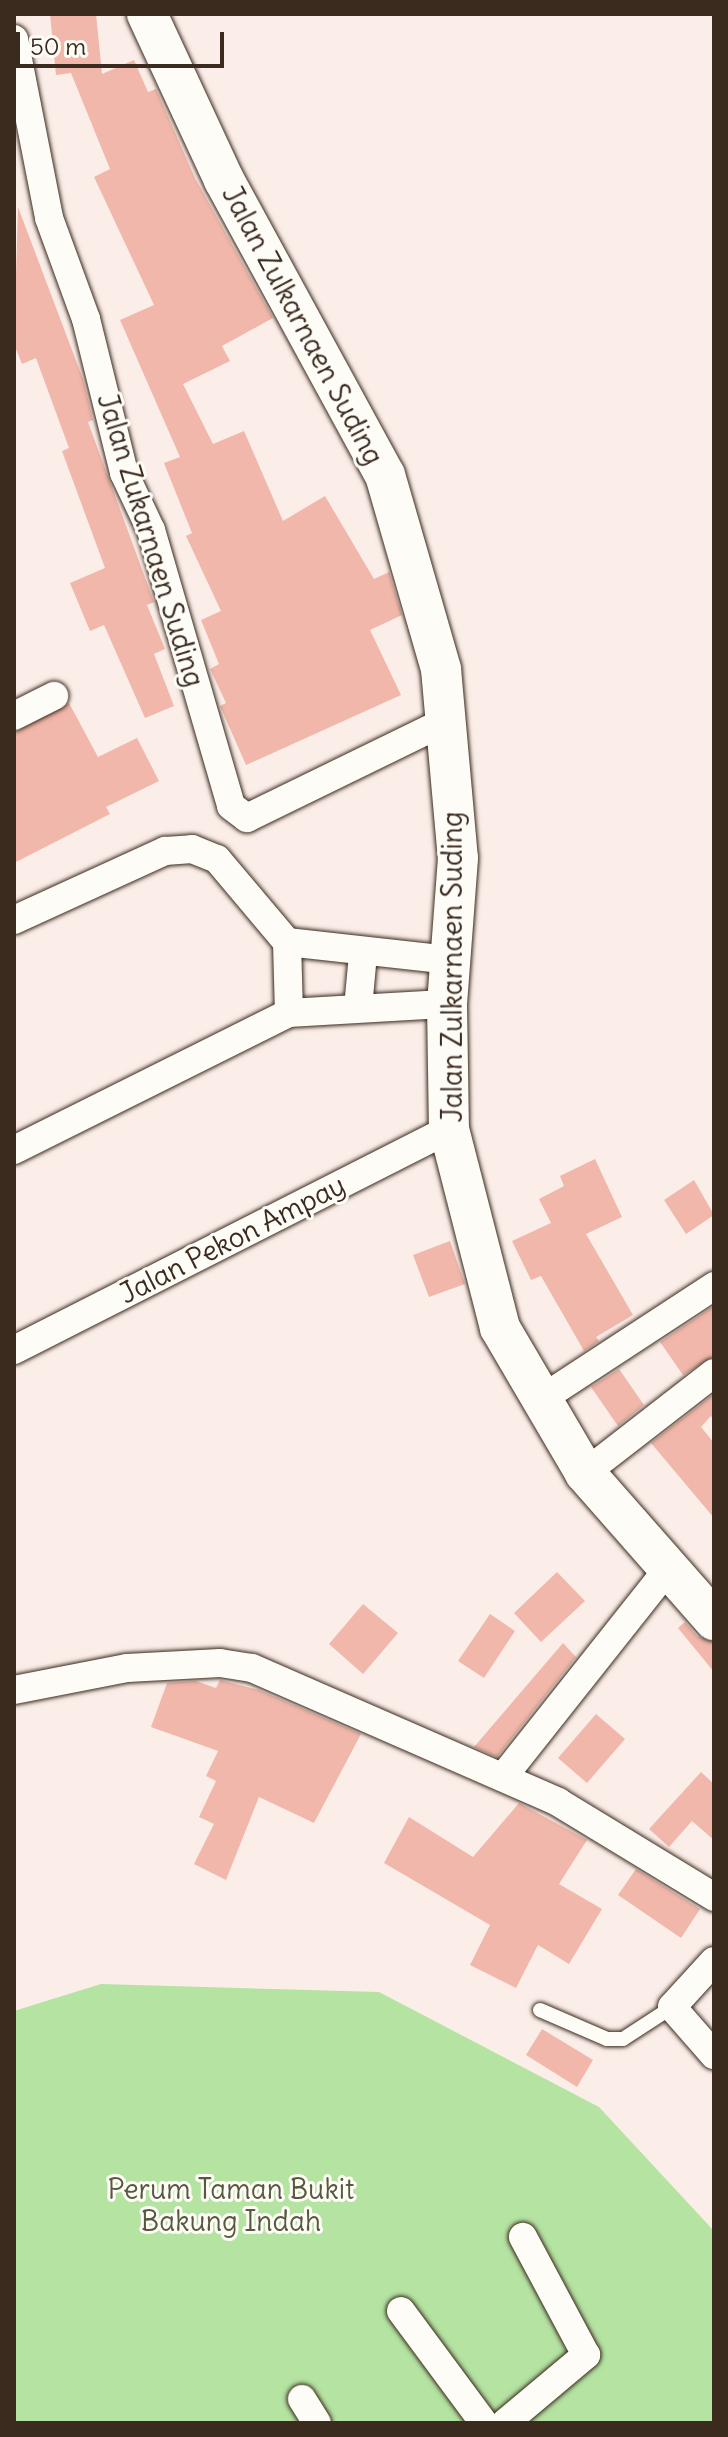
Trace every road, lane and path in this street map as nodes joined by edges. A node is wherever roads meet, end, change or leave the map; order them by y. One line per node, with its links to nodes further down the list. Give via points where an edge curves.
1 (147, 14): 5 (street, Jalan Zulkarnaen Suding, via 224,180 385,475 441,669)
2 (14, 39): 5 (street, Jalan Zukarnaen Suding, via 49,218 86,319 124,473 151,530 231,806 247,818)
3 (54, 696): 4 (street)
4 (14, 716)
5 (446, 721): 9 (street, Jalan Zulkarnaen Suding, via 458,858)
6 (14, 920): 7 (street, via 165,851 192,849 217,859)
7 (287, 942): 8 (street); 12 (street)
8 (363, 954): 9 (street); 11 (street)
9 (451, 960): 10 (street, Jalan Zulkarnaen Suding)
10 (447, 1004): 11 (street); 13 (street, Jalan Zulkarnaen Suding)
11 (358, 1008): 12 (street)
12 (289, 1013): 14 (street)
13 (449, 1129): 16 (street, Jalan Pekon Ampay); 18 (street, Jalan Zulkarnaen Suding, via 500,1328)
14 (14, 1150)
15 (714, 1286): 18 (street)
16 (14, 1350)
17 (714, 1373): 19 (street)
18 (540, 1400): 19 (street, Jalan Zulkarnaen Suding)
19 (585, 1473): 20 (street, Jalan Zulkarnaen Suding)
20 (667, 1570): 21 (street, Jalan Zulkarnaen Suding); 23 (street)
21 (714, 1620)
22 (14, 1690): 23 (street, via 127,1668 220,1663 244,1667)
23 (503, 1777): 24 (street, via 558,1802)
24 (714, 1897)
25 (714, 1961): 26 (street)
26 (672, 2007): 27 (lane, via 623,2039 607,2039); 28 (street)
27 (540, 2010)
28 (714, 2055)
29 (523, 2237): 34 (street, via 586,2355)
30 (401, 2311): 33 (street)
31 (302, 2399): 32 (street)
32 (317, 2423)
33 (484, 2423)
34 (505, 2423)

